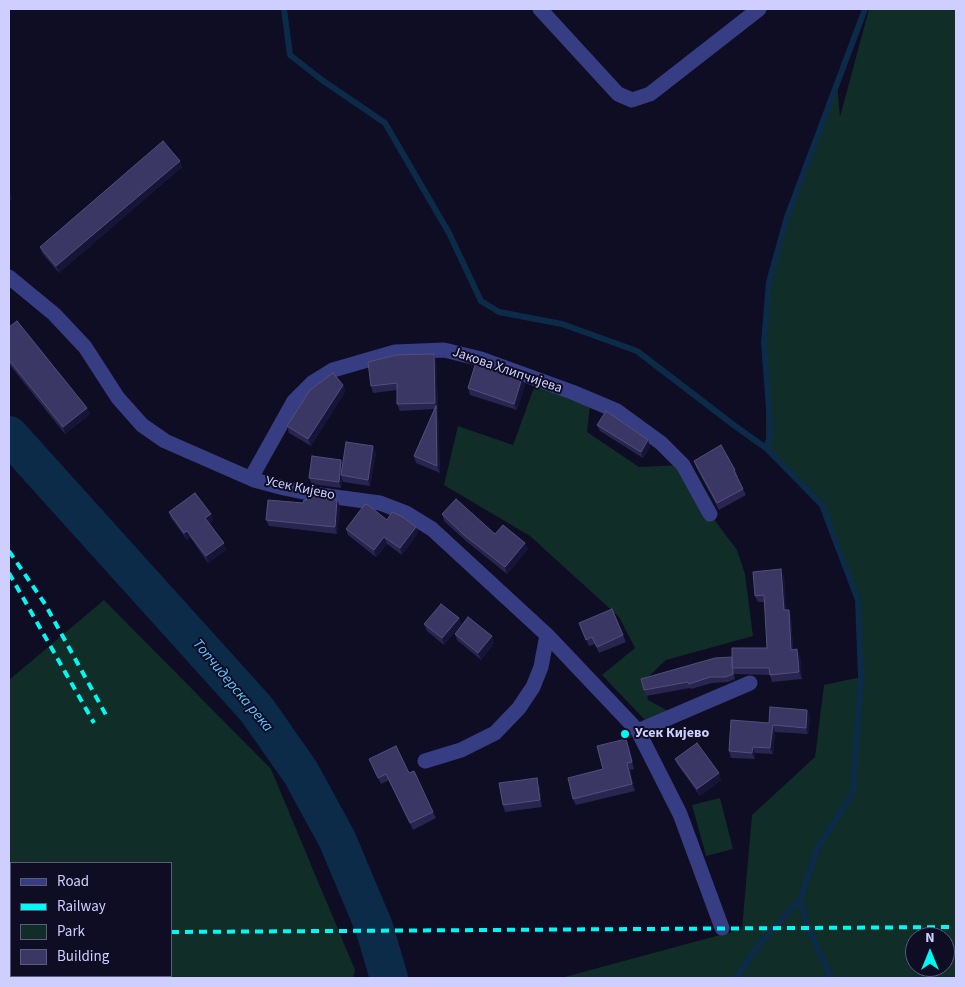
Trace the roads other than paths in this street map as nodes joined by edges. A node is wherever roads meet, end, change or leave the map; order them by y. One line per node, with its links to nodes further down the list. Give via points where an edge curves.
1 (540, 9): 2 (street, via 618,94 632,100 650,94)
2 (759, 9)
3 (9, 277): 4 (street, Усек Кијево, via 54,314 85,347 118,398 142,425 165,441)
4 (252, 478): 5 (street, Јакова Хлипчијева, via 294,401 312,383 333,370 386,354 444,350 481,359 617,411 661,443 682,465); 6 (street, Усек Кијево, via 303,492 380,503 406,513 432,528)
5 (710, 514)
6 (547, 635): 8 (street, Усек Кијево); 9 (street, via 534,687 495,733 461,750)
7 (750, 683): 8 (street)
8 (638, 731): 10 (street, Усек Кијево, via 680,814)
9 (424, 761)
10 (722, 928)

